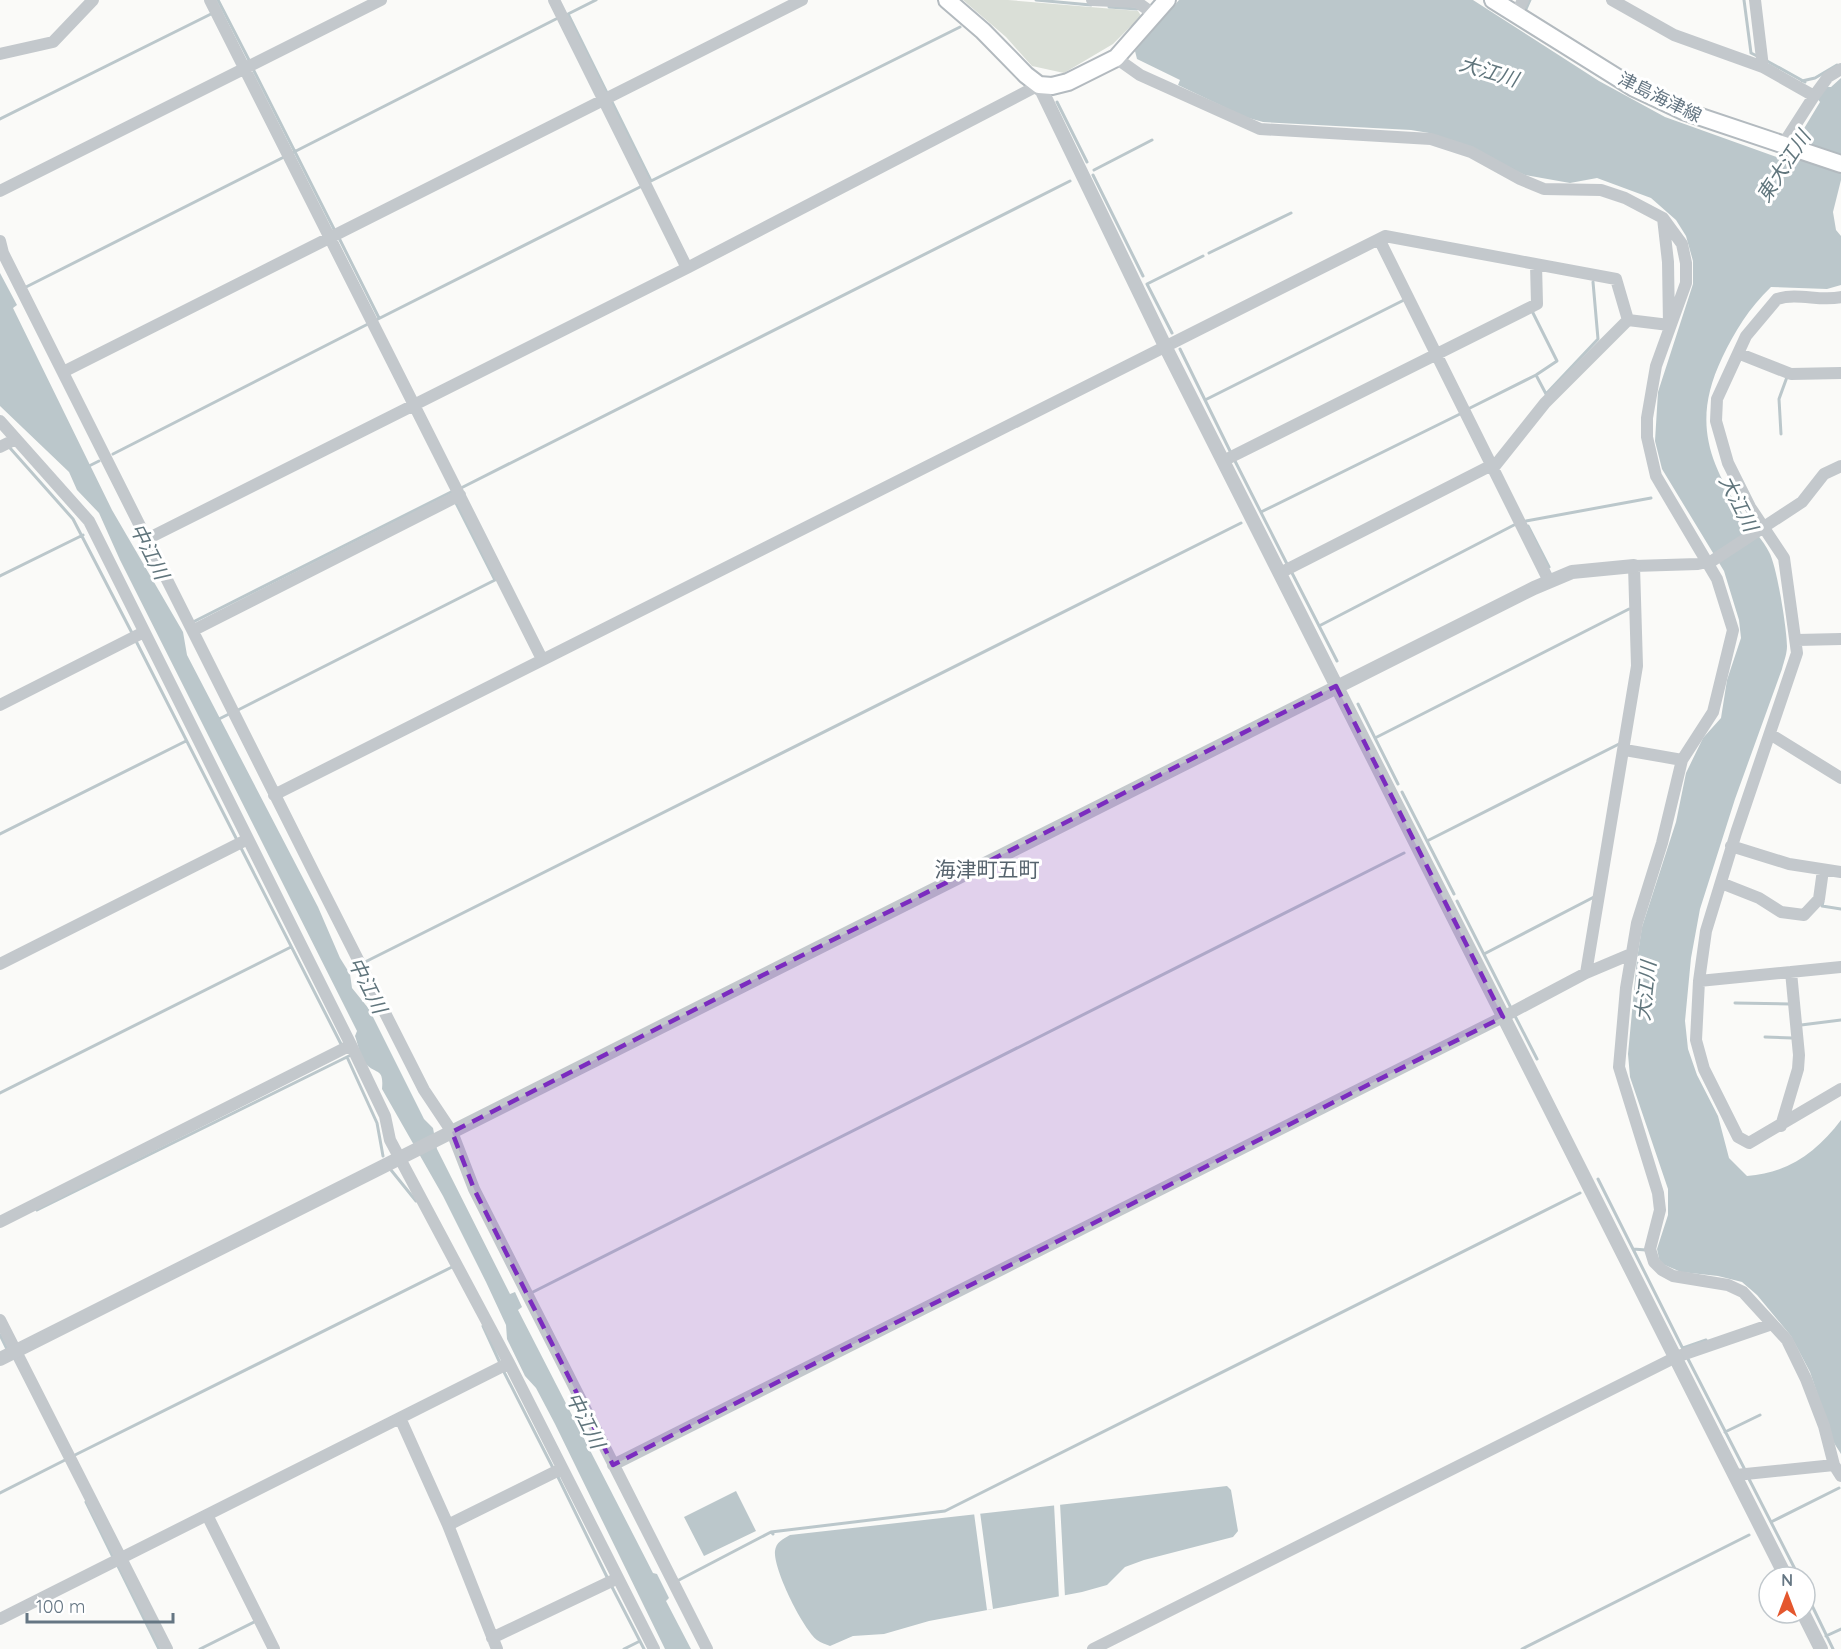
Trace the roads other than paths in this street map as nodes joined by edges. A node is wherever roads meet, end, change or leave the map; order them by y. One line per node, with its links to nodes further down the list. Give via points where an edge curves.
1 (93, 0): 15 (street, via 53,42)
2 (210, 0): 18 (street)
3 (381, 0): 18 (street)
4 (554, 0): 22 (street)
5 (802, 0): 22 (street)
6 (947, 0): 20 (main road)
7 (1092, 0): 12 (street)
8 (1167, 0): 14 (main road)
9 (1493, 0): 13 (main road, 津島海津線)
10 (1616, 0): 17 (street, via 1674,35)
11 (1755, 0): 17 (street)
12 (1138, 1): 14 (street)
13 (1519, 7): 23 (main road, 津島海津線, via 1634,88 1683,111)
14 (1155, 15): 16 (main road)
15 (0, 54)
16 (1116, 58): 20 (main road, via 1068,82); 26 (street, via 1140,75 1260,129 1431,139 1471,152 1544,189 1601,190)
17 (1762, 67): 21 (street)
18 (245, 68): 25 (street); 27 (street)
19 (1841, 69): 21 (street, via 1828,77)
20 (1039, 85): 31 (street); 35 (street)
21 (1814, 96): 23 (street)
22 (603, 100): 27 (street); 31 (street)
23 (1785, 147): 24 (main road, 津島海津線)
24 (1841, 164)
25 (0, 191)
26 (1663, 218): 34 (street); 34 (street, via 1682,244 1686,263 1681,302)
27 (330, 238): 38 (street); 40 (street)
28 (1379, 239): 30 (street, via 1385,236); 35 (street); 37 (street)
29 (0, 241): 38 (street)
30 (1536, 264): 33 (street, via 1616,279); 37 (street, via 1537,304)
31 (687, 268): 40 (street)
32 (1841, 297): 36 (street, via 1777,299 1746,336)
33 (1628, 320): 34 (street); 45 (street, via 1545,403)
34 (1669, 325): 50 (street, via 1656,366 1647,437 1656,476)
35 (1166, 348): 44 (street); 58 (street)
36 (1740, 354): 39 (street, via 1791,374); 48 (street, via 1717,399 1716,421 1728,463)
37 (1436, 355): 44 (street); 45 (street)
38 (63, 372): 49 (street)
39 (1841, 373)
40 (415, 405): 47 (street); 49 (street)
41 (0, 421): 42 (street)
42 (16, 439): 43 (street); 55 (street, via 89,521)
43 (0, 447)
44 (1223, 461): 52 (street)
45 (1493, 466): 52 (street); 53 (street)
46 (1841, 466): 48 (street, via 1824,474 1802,502)
47 (460, 495): 54 (street); 58 (street)
48 (1762, 528): 50 (street); 57 (street, via 1784,558)
49 (147, 539): 54 (street)
50 (1710, 562): 51 (street); 63 (street, via 1733,630 1732,638 1713,712)
51 (1634, 566): 53 (street, via 1572,572); 62 (street, via 1637,666)
52 (1280, 573): 59 (street)
53 (1549, 581): 59 (street)
54 (194, 630): 65 (street)
55 (144, 633): 60 (street); 66 (street)
56 (1841, 639): 57 (street)
57 (1797, 640): 61 (street, via 1794,668)
58 (542, 659): 65 (street)
59 (1336, 686): 77 (street); 81 (street)
60 (0, 705)
61 (1770, 734): 64 (street); 67 (street)
62 (1624, 750): 63 (street); 75 (street)
63 (1682, 760): 71 (street)
64 (1841, 778)
65 (274, 795): 81 (street)
66 (248, 839): 72 (street); 78 (street)
67 (1731, 846): 68 (street); 70 (street)
68 (1823, 870): 69 (street); 70 (street, via 1819,899 1804,915 1781,912 1760,898)
69 (1841, 872)
70 (1721, 883): 76 (street, via 1706,931)
71 (1631, 954): 75 (street); 85 (street, via 1619,1067 1658,1193 1660,1210 1651,1256 1662,1270 1674,1276 1728,1285 1743,1292)
72 (0, 964)
73 (1841, 967): 74 (street)
74 (1791, 972): 76 (street); 80 (street, via 1799,1055)
75 (1586, 973): 77 (street)
76 (1699, 981): 80 (street, via 1696,1041 1704,1069 1738,1137 1749,1143)
77 (1503, 1017): 87 (street); 92 (street)
78 (351, 1045): 82 (street, via 385,1116); 83 (street)
79 (1841, 1089): 80 (street)
80 (1781, 1126)
81 (448, 1134): 82 (street); 92 (street)
82 (399, 1159): 86 (street); 89 (street)
83 (0, 1222)
84 (0, 1320): 86 (street)
85 (1772, 1324): 87 (street); 91 (street, via 1787,1340 1806,1379)
86 (15, 1351): 88 (street); 98 (street)
87 (1676, 1357): 94 (street); 108 (street)
88 (0, 1359)
89 (509, 1363): 90 (street); 93 (street)
90 (400, 1418): 96 (street); 97 (street)
91 (1834, 1464): 94 (street); 95 (street)
92 (613, 1465): 107 (street)
93 (561, 1469): 97 (street); 100 (street)
94 (1736, 1475): 99 (street)
95 (1841, 1476)
96 (207, 1515): 98 (street); 105 (street)
97 (448, 1525): 103 (street)
98 (120, 1558): 101 (street); 104 (street)
99 (1780, 1565)
100 (618, 1578): 103 (street); 106 (street)
101 (0, 1619)
102 (1809, 1625): 109 (street)
103 (495, 1644)
104 (166, 1649)
105 (274, 1649)
106 (654, 1649)
107 (708, 1649)
108 (1093, 1649)
109 (1821, 1649)

